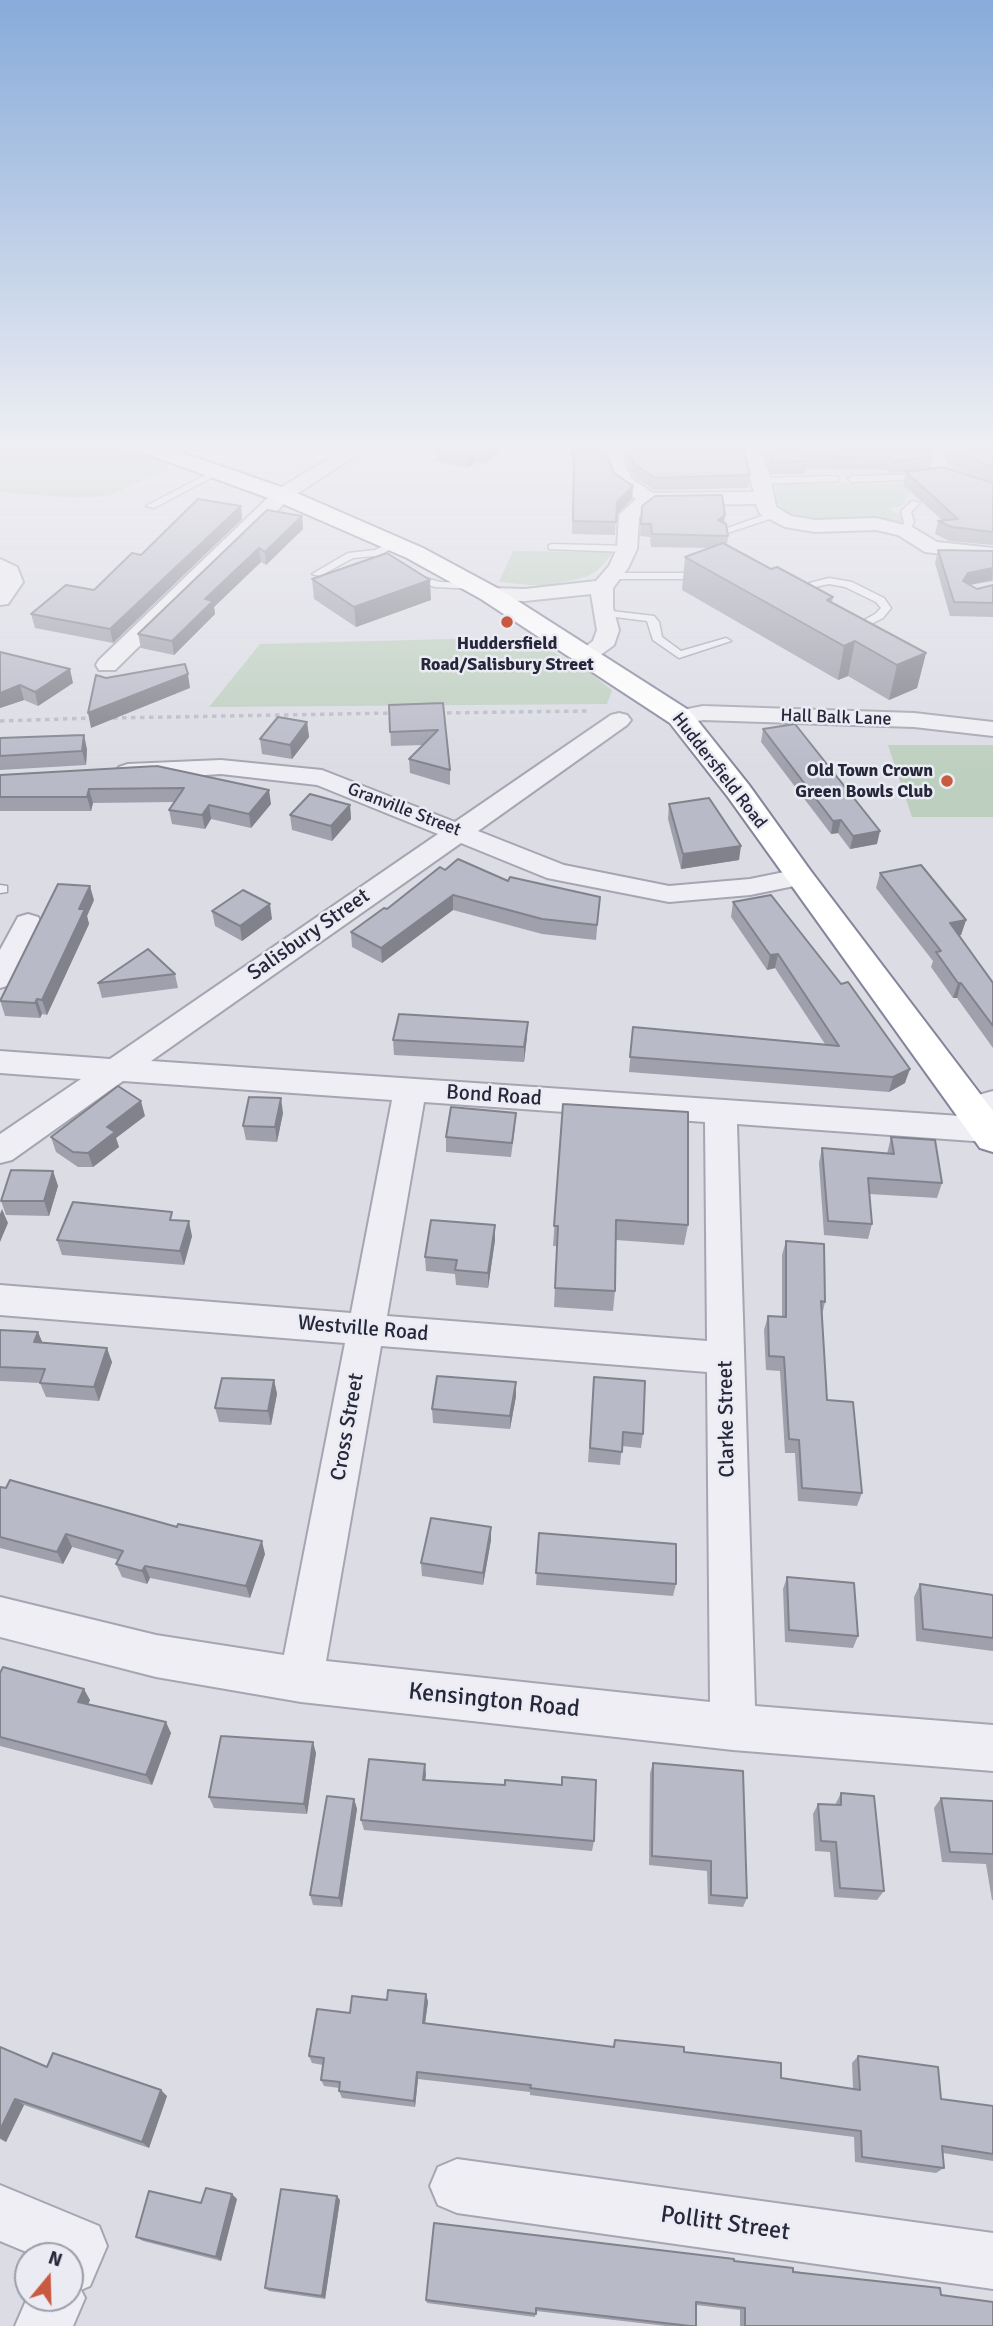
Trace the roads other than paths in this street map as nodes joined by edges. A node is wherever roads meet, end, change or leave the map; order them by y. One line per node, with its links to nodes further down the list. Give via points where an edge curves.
1 (220, 556): 18 (street)
2 (350, 556): 8 (lane)
3 (402, 556): 12 (highway, Huddersfield Road)
4 (623, 556): 10 (street)
5 (989, 556): 9 (street)
6 (0, 565): 13 (street, via 10,571 12,582)
7 (718, 571): 10 (lane)
8 (317, 574)
9 (993, 579)
10 (607, 582): 12 (street, via 525,595); 14 (street)
11 (777, 585): 15 (lane, via 789,590 809,583 838,583 880,600 886,608 857,627)
12 (482, 590): 17 (highway, Huddersfield Road)
13 (0, 599)
14 (603, 613): 16 (lane, via 650,618 657,638 679,655); 17 (street, via 608,630 603,645)
15 (868, 633)
16 (726, 641)
17 (587, 654): 20 (highway, Huddersfield Road)
18 (107, 665)
19 (605, 715): 23 (street, Salisbury Street)
20 (680, 717): 21 (street, Hall Balk Lane, via 703,713 914,720); 24 (highway, Huddersfield Road)
21 (993, 729)
22 (97, 774): 23 (street, Granville Street, via 221,767 322,778)
23 (459, 831): 24 (street, Granville Street, via 557,872 669,894 750,887); 28 (street, Salisbury Street)
24 (799, 877): 31 (highway, Huddersfield Road)
25 (28, 923): 26 (street)
26 (0, 978)
27 (0, 1062): 28 (street, Bond Road)
28 (116, 1070): 29 (street, Bond Road); 32 (street, Salisbury Street)
29 (410, 1091): 30 (street, Bond Road); 34 (street, Cross Street)
30 (721, 1112): 31 (street, Bond Road); 35 (street, Clarke Street)
31 (986, 1119)
32 (0, 1151)
33 (0, 1300): 34 (street, Westville Road)
34 (366, 1329): 35 (street, Westville Road); 37 (street, Cross Street)
35 (726, 1359): 38 (street, Clarke Street)
36 (0, 1617): 37 (street, Kensington Road, via 156,1656)
37 (301, 1680): 38 (street, Kensington Road)
38 (733, 1727): 39 (street, Kensington Road)
39 (993, 1748)
40 (457, 2186): 43 (street, Pollitt Street)
41 (0, 2213): 42 (street)
42 (50, 2242)
43 (993, 2261)

